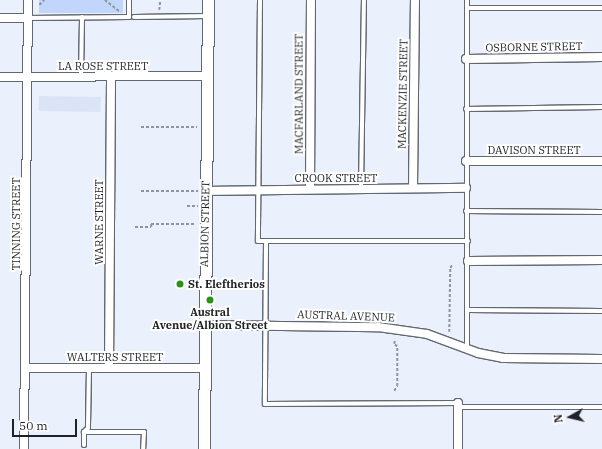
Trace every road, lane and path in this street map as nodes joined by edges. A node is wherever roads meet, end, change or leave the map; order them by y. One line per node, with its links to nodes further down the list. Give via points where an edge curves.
1 (28, 0): 21 (street, TINNING STREET)
2 (44, 0): 12 (path)
3 (105, 0): 15 (path)
4 (129, 0): 18 (lane, via 129,17)
5 (160, 0): 16 (path)
6 (208, 0): 17 (street, ALBION STREET)
7 (260, 0): 39 (lane)
8 (311, 0): 35 (street, MACFARLAND STREET)
9 (364, 0): 36 (lane)
10 (415, 0): 37 (street, MACKENZIE STREET)
11 (467, 0): 13 (lane)
12 (39, 5)
13 (467, 8): 14 (lane); 23 (lane)
14 (602, 8)
15 (124, 14)
16 (159, 16): 17 (lane); 19 (lane)
17 (208, 16): 25 (street, ALBION STREET)
18 (82, 17): 21 (lane); 28 (lane)
19 (134, 17)
20 (0, 18): 21 (street)
21 (28, 18): 27 (street, TINNING STREET)
22 (602, 57): 23 (street, OSBORNE STREET)
23 (466, 59): 30 (lane)
24 (111, 76): 25 (street, LA ROSE STREET); 28 (street, LA ROSE STREET); 63 (street, WARNE STREET)
25 (207, 76): 41 (street, ALBION STREET)
26 (0, 77): 27 (street, LA ROSE STREET)
27 (27, 77): 28 (street, LA ROSE STREET); 61 (street, TINNING STREET)
28 (81, 77)
29 (602, 107): 30 (lane)
30 (466, 109): 33 (lane)
31 (141, 127): 32 (path)
32 (200, 127)
33 (466, 161): 34 (street, DAVISON STREET); 38 (lane)
34 (602, 161)
35 (310, 188): 36 (street, CROOK STREET); 39 (street, CROOK STREET)
36 (361, 188): 37 (street, CROOK STREET)
37 (413, 188): 38 (street, CROOK STREET)
38 (466, 188): 44 (lane)
39 (258, 190): 41 (street, CROOK STREET); 48 (lane, via 258,241)
40 (141, 191): 41 (path)
41 (202, 191): 55 (street, ALBION STREET)
42 (187, 206): 43 (path)
43 (199, 206)
44 (466, 211): 45 (lane); 49 (lane)
45 (602, 212)
46 (198, 224): 47 (path, via 151,224 151,227)
47 (134, 227)
48 (266, 241): 49 (lane); 56 (lane)
49 (468, 241): 51 (lane)
50 (602, 260): 51 (street)
51 (468, 261): 53 (lane)
52 (452, 264): 57 (path)
53 (468, 310): 54 (lane); 59 (lane)
54 (602, 311)
55 (204, 325): 56 (street, AUSTRAL AVENUE); 64 (street, ALBION STREET)
56 (266, 325): 59 (street, AUSTRAL AVENUE, via 406,330 427,334); 66 (lane, via 266,404)
57 (449, 332)
58 (395, 338): 65 (path, via 394,344 398,347 397,386)
59 (467, 349): 60 (street, AUSTRAL AVENUE, via 518,359)
60 (602, 359)
61 (26, 368): 62 (street, WALTERS STREET); 70 (street, TINNING STREET)
62 (89, 368): 63 (street, WALTERS STREET); 68 (lane, via 88,428)
63 (109, 368): 64 (street, WALTERS STREET)
64 (204, 368): 72 (street, ALBION STREET)
65 (394, 391)
66 (458, 405): 67 (lane); 73 (street)
67 (602, 407)
68 (84, 432): 69 (lane); 71 (lane, via 144,432)
69 (84, 445)
70 (24, 449)
71 (143, 449)
72 (204, 449)
73 (458, 449)

